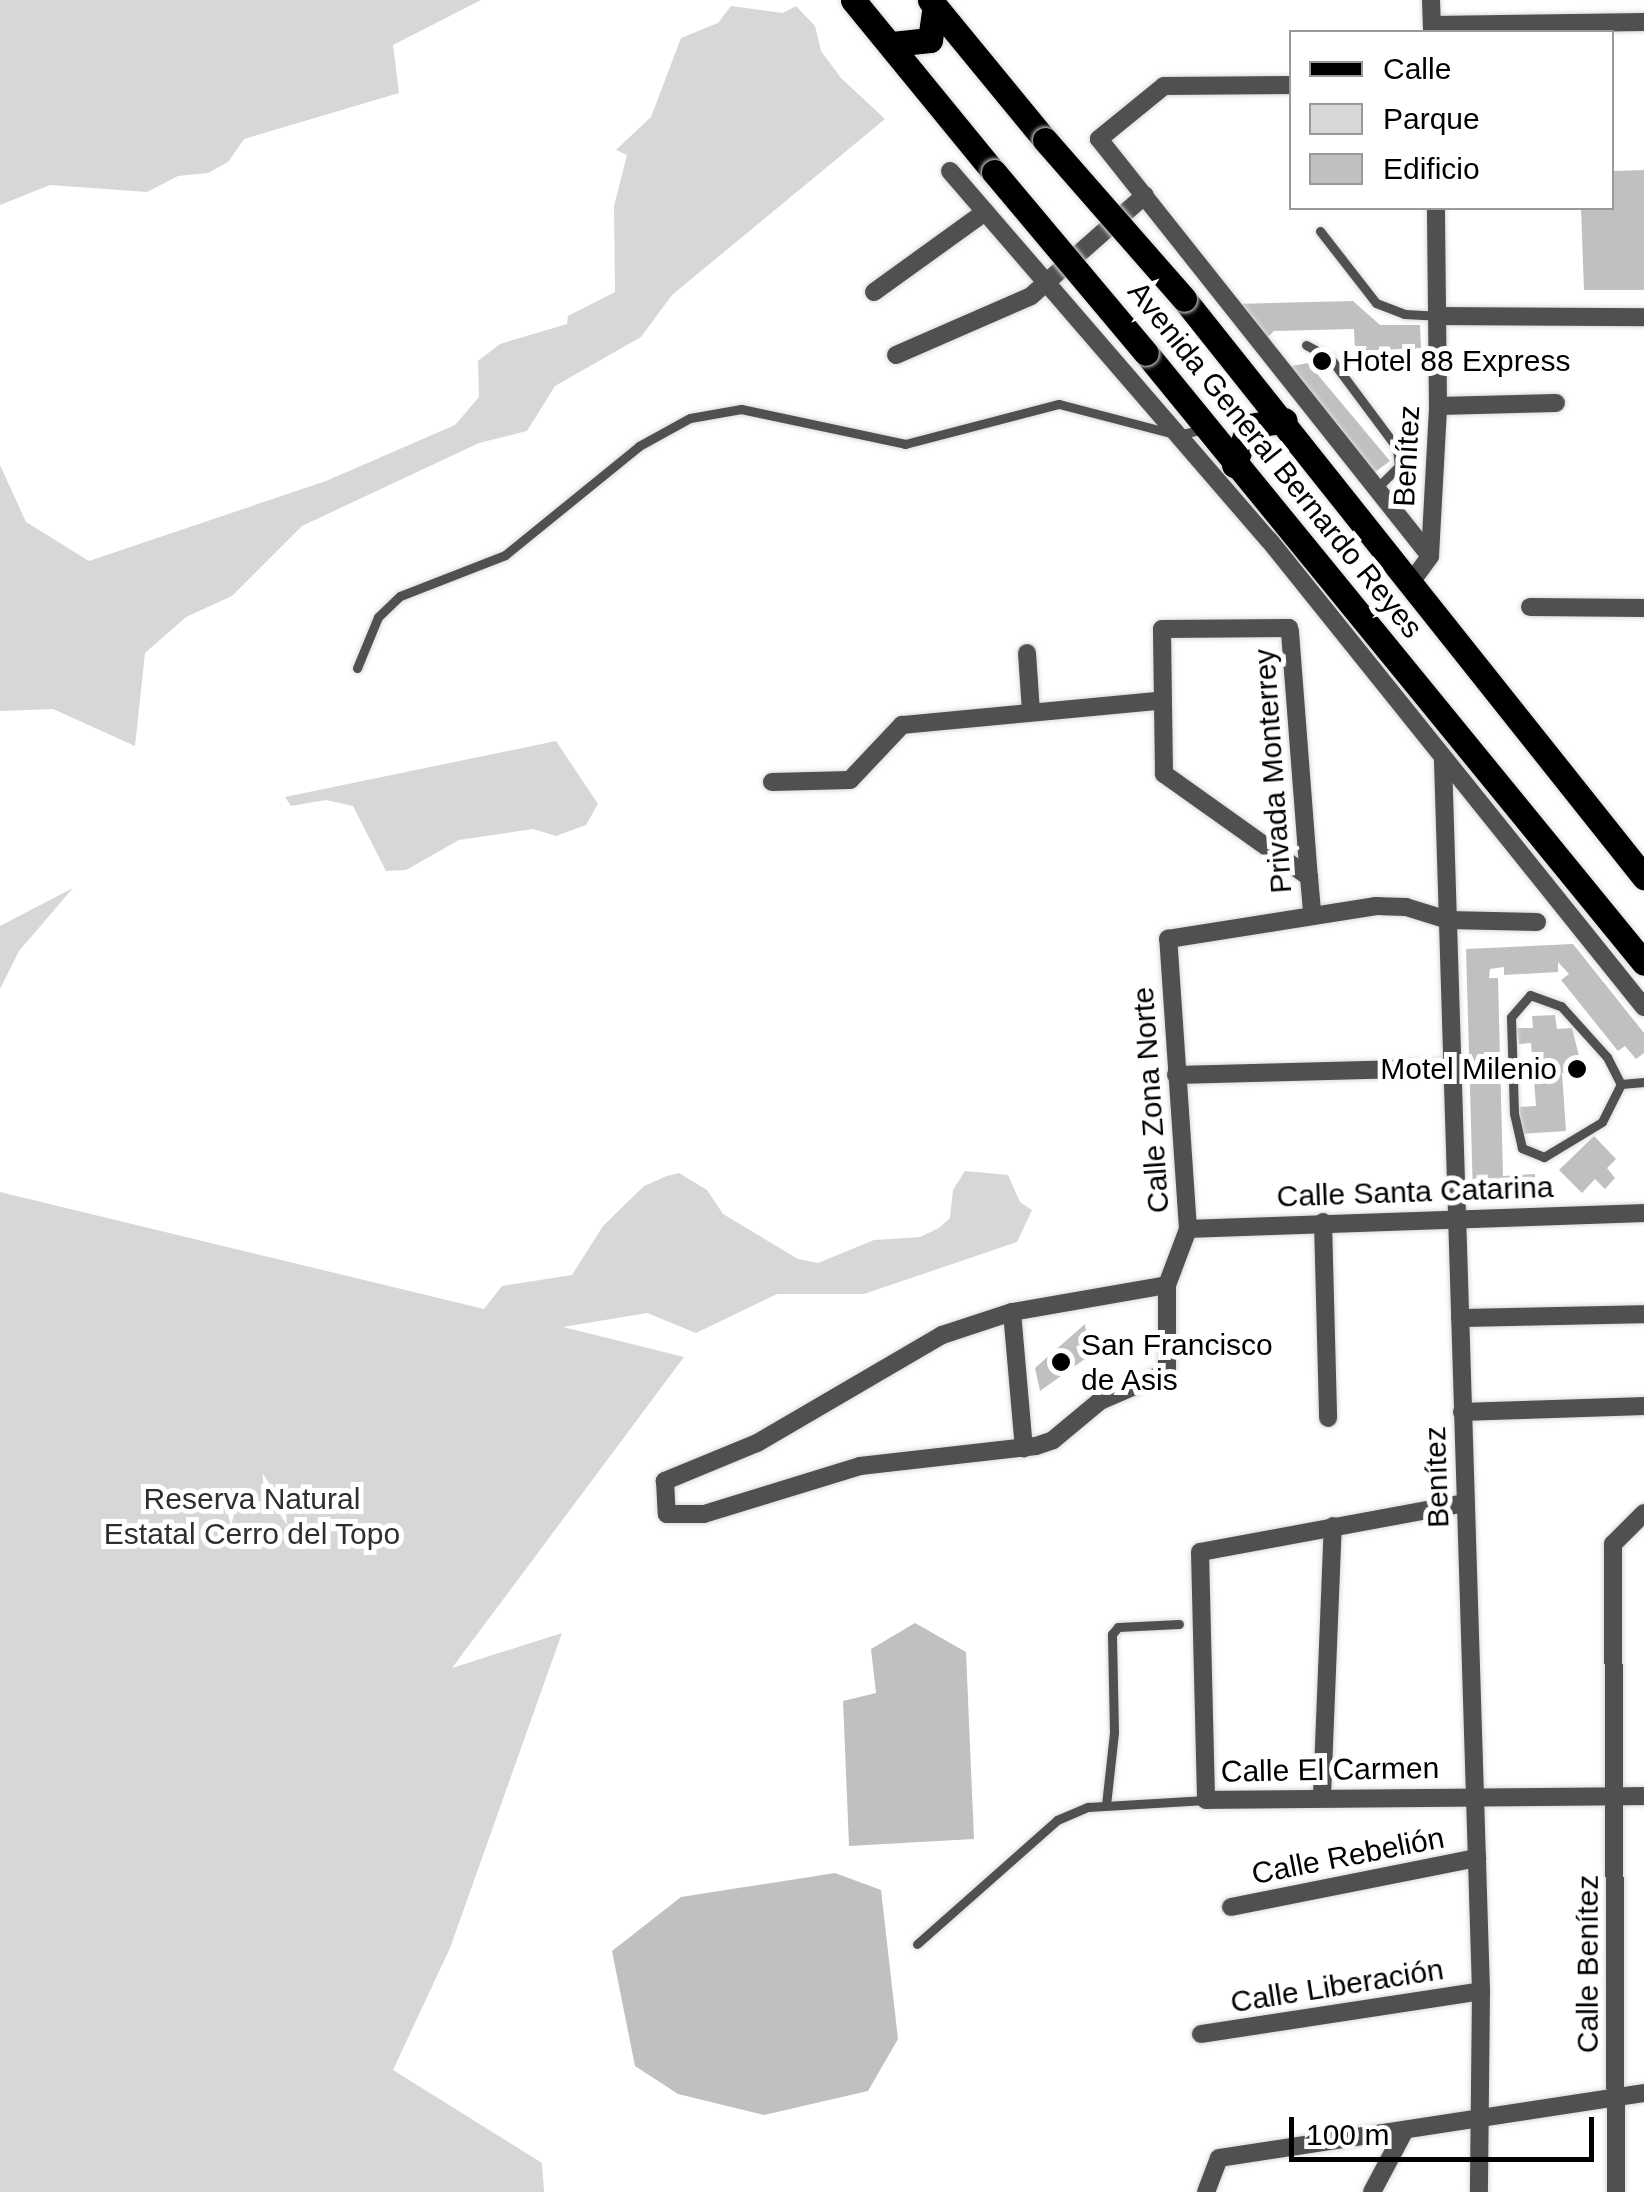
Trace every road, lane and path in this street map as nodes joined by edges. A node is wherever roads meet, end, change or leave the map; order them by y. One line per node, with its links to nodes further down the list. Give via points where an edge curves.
1 (853, 0): 6 (main road, Avenida General Bernardo Reyes)
2 (1431, 0): 5 (street)
3 (933, 3): 6 (main road, via 930,40); 21 (main road, Avenida General Bernardo Reyes, bridge)
4 (1644, 22): 5 (street)
5 (1432, 29)
6 (892, 44): 22 (main road, Avenida General Bernardo Reyes, bridge)
7 (1289, 85): 9 (street, via 1164,86 1099,139)
8 (950, 171): 11 (street)
9 (1145, 194): 13 (street); 25 (street)
10 (1436, 210): 15 (street, Benítez)
11 (985, 212): 13 (street); 14 (street)
12 (1320, 231): 15 (lane, via 1376,303 1404,314)
13 (1046, 285): 18 (street); 23 (street)
14 (874, 292)
15 (1438, 316): 16 (street); 20 (street, Benítez)
16 (1644, 317)
17 (1306, 345): 25 (lane, via 1330,358 1397,448 1399,466)
18 (896, 355)
19 (1556, 403): 20 (street)
20 (1438, 406): 27 (street, Benítez)
21 (1285, 420): 24 (main road, via 1249,426); 28 (main road, Avenida General Bernardo Reyes)
22 (1206, 428): 23 (lane); 24 (main road, Avenida General Bernardo Reyes)
23 (1178, 435): 26 (street); 32 (lane, via 1071,404 905,444 741,408 690,418 639,446 505,555 400,596 378,617)
24 (1234, 465): 26 (main road, Avenida General Bernardo Reyes)
25 (1376, 488): 27 (street)
26 (1277, 534): 35 (street); 42 (main road, Avenida General Bernardo Reyes, via 1416,682)
27 (1430, 556): 28 (street)
28 (1412, 582): 38 (main road, Avenida General Bernardo Reyes)
29 (1530, 607): 30 (street)
30 (1644, 608)
31 (1027, 652): 34 (street)
32 (357, 668)
33 (1158, 701): 34 (street); 37 (street, via 1164,774); 37 (street, Privada Monterrey, via 1162,630 1288,626)
34 (1030, 712): 36 (street, via 902,725 850,780)
35 (1444, 760): 40 (street, Benítez); 43 (street)
36 (772, 782)
37 (1309, 877): 39 (street, Privada Monterrey)
38 (1644, 877)
39 (1312, 912): 40 (street, via 1391,906); 45 (street, Calle Zona Norte, via 1168,939)
40 (1448, 920): 41 (street); 44 (street, Benítez)
41 (1537, 922)
42 (1644, 964)
43 (1644, 1007)
44 (1452, 1068): 45 (street); 49 (street, Benítez)
45 (1176, 1074): 51 (street, Calle Zona Norte)
46 (1644, 1082): 47 (lane)
47 (1621, 1084): 47 (lane, via 1561,1006 1530,995 1513,1010 1514,1113 1528,1153 1556,1155 1602,1122)
48 (1644, 1213): 49 (street, Calle Santa Catarina)
49 (1457, 1216): 50 (street, Calle Santa Catarina); 55 (street, Benítez)
50 (1323, 1222): 51 (street, Calle Santa Catarina); 58 (street)
51 (1188, 1229): 52 (street, Calle Zona Norte)
52 (1167, 1285): 53 (street); 59 (street, Calle Zona Norte, via 1168,1372 1100,1401 1054,1440)
53 (1012, 1312): 59 (street); 59 (street, via 942,1335 757,1443 665,1481 670,1518 736,1506 860,1466)
54 (1644, 1314): 55 (street)
55 (1460, 1318): 57 (street, Benítez)
56 (1644, 1406): 57 (street)
57 (1462, 1412): 60 (street, Benítez)
58 (1328, 1418)
59 (1024, 1448)
60 (1465, 1503): 62 (street); 65 (street, Benítez)
61 (1644, 1513): 66 (street, Calle Benítez, via 1612,1544)
62 (1333, 1526): 64 (street); 68 (street, Calle El Carmen, via 1201,1551)
63 (1179, 1624): 69 (lane, via 1118,1626 1112,1634 1114,1732)
64 (1322, 1796): 65 (street, Calle El Carmen); 68 (street, Calle El Carmen)
65 (1476, 1796): 66 (street, Calle El Carmen); 70 (street, Benítez)
66 (1616, 1796): 67 (street, Calle El Carmen); 76 (street, Calle Benítez)
67 (1644, 1796)
68 (1206, 1800): 69 (lane)
69 (1106, 1806): 72 (lane, via 1073,1812 1037,1834)
70 (1477, 1858): 71 (street, Calle Rebelión); 73 (street, Benítez)
71 (1230, 1907)
72 (916, 1944)
73 (1481, 1991): 74 (street, Calle Liberación); 77 (street, Benítez)
74 (1200, 2034)
75 (1644, 2093): 76 (street)
76 (1614, 2098): 77 (street); 82 (street, Calle Benítez)
77 (1478, 2114): 78 (street); 81 (street, Benítez)
78 (1405, 2130): 79 (street, via 1219,2158); 80 (street)
79 (1206, 2192)
80 (1372, 2192)
81 (1479, 2192)
82 (1616, 2192)

